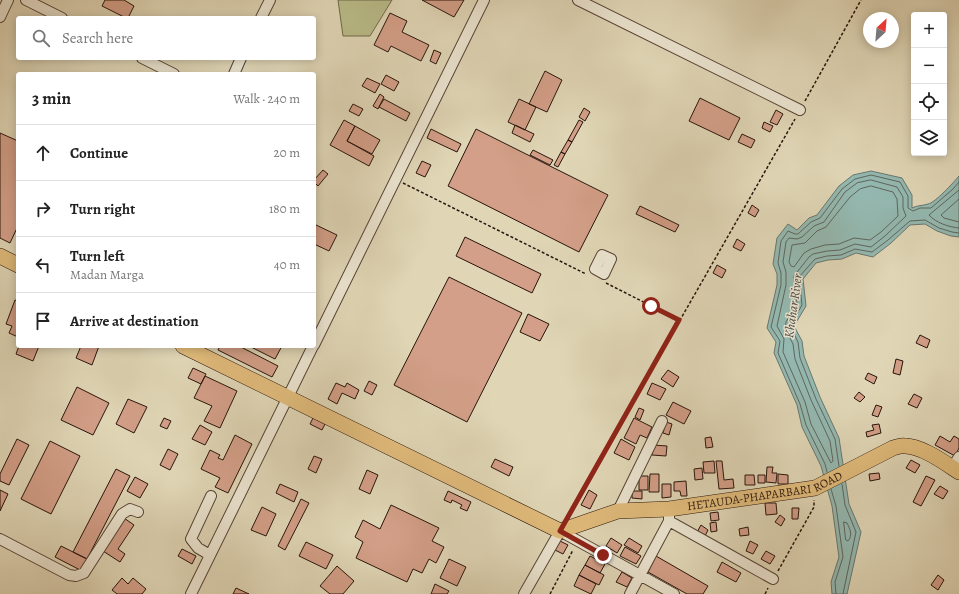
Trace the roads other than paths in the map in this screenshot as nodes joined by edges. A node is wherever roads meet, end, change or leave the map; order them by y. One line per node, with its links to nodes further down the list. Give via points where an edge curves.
1 (8, 0): 8 (street)
2 (26, 0): 6 (street)
3 (270, 0): 7 (street)
4 (484, 0): 16 (street)
5 (578, 0): 13 (street)
6 (58, 16)
7 (262, 16)
8 (0, 17)
9 (146, 60): 11 (street)
10 (241, 60): 12 (street)
11 (170, 72)
12 (235, 72)
13 (800, 110)
14 (0, 256): 15 (highway)
15 (16, 264)
16 (316, 341)
17 (187, 348): 19 (highway)
18 (313, 348): 19 (street)
19 (288, 398): 26 (highway); 28 (street)
20 (662, 420): 23 (street)
21 (957, 466): 25 (highway, HETAUDA-PHAPARBARI ROAD, via 904,445 893,448 816,488)
22 (211, 496): 28 (street, via 191,539 198,548)
23 (618, 511): 25 (highway, HETAUDA-PHAPARBARI ROAD); 26 (highway, HETAUDA-PHAPARBARI ROAD)
24 (138, 512): 27 (street, via 130,509 122,514 84,573 76,576 69,575)
25 (669, 515): 29 (street); 30 (street)
26 (560, 531): 29 (street); 32 (street)
27 (0, 539)
28 (210, 555): 31 (street)
29 (641, 576): 33 (street); 34 (street)
30 (773, 579)
31 (191, 594)
32 (524, 594)
33 (630, 594)
34 (674, 594)

